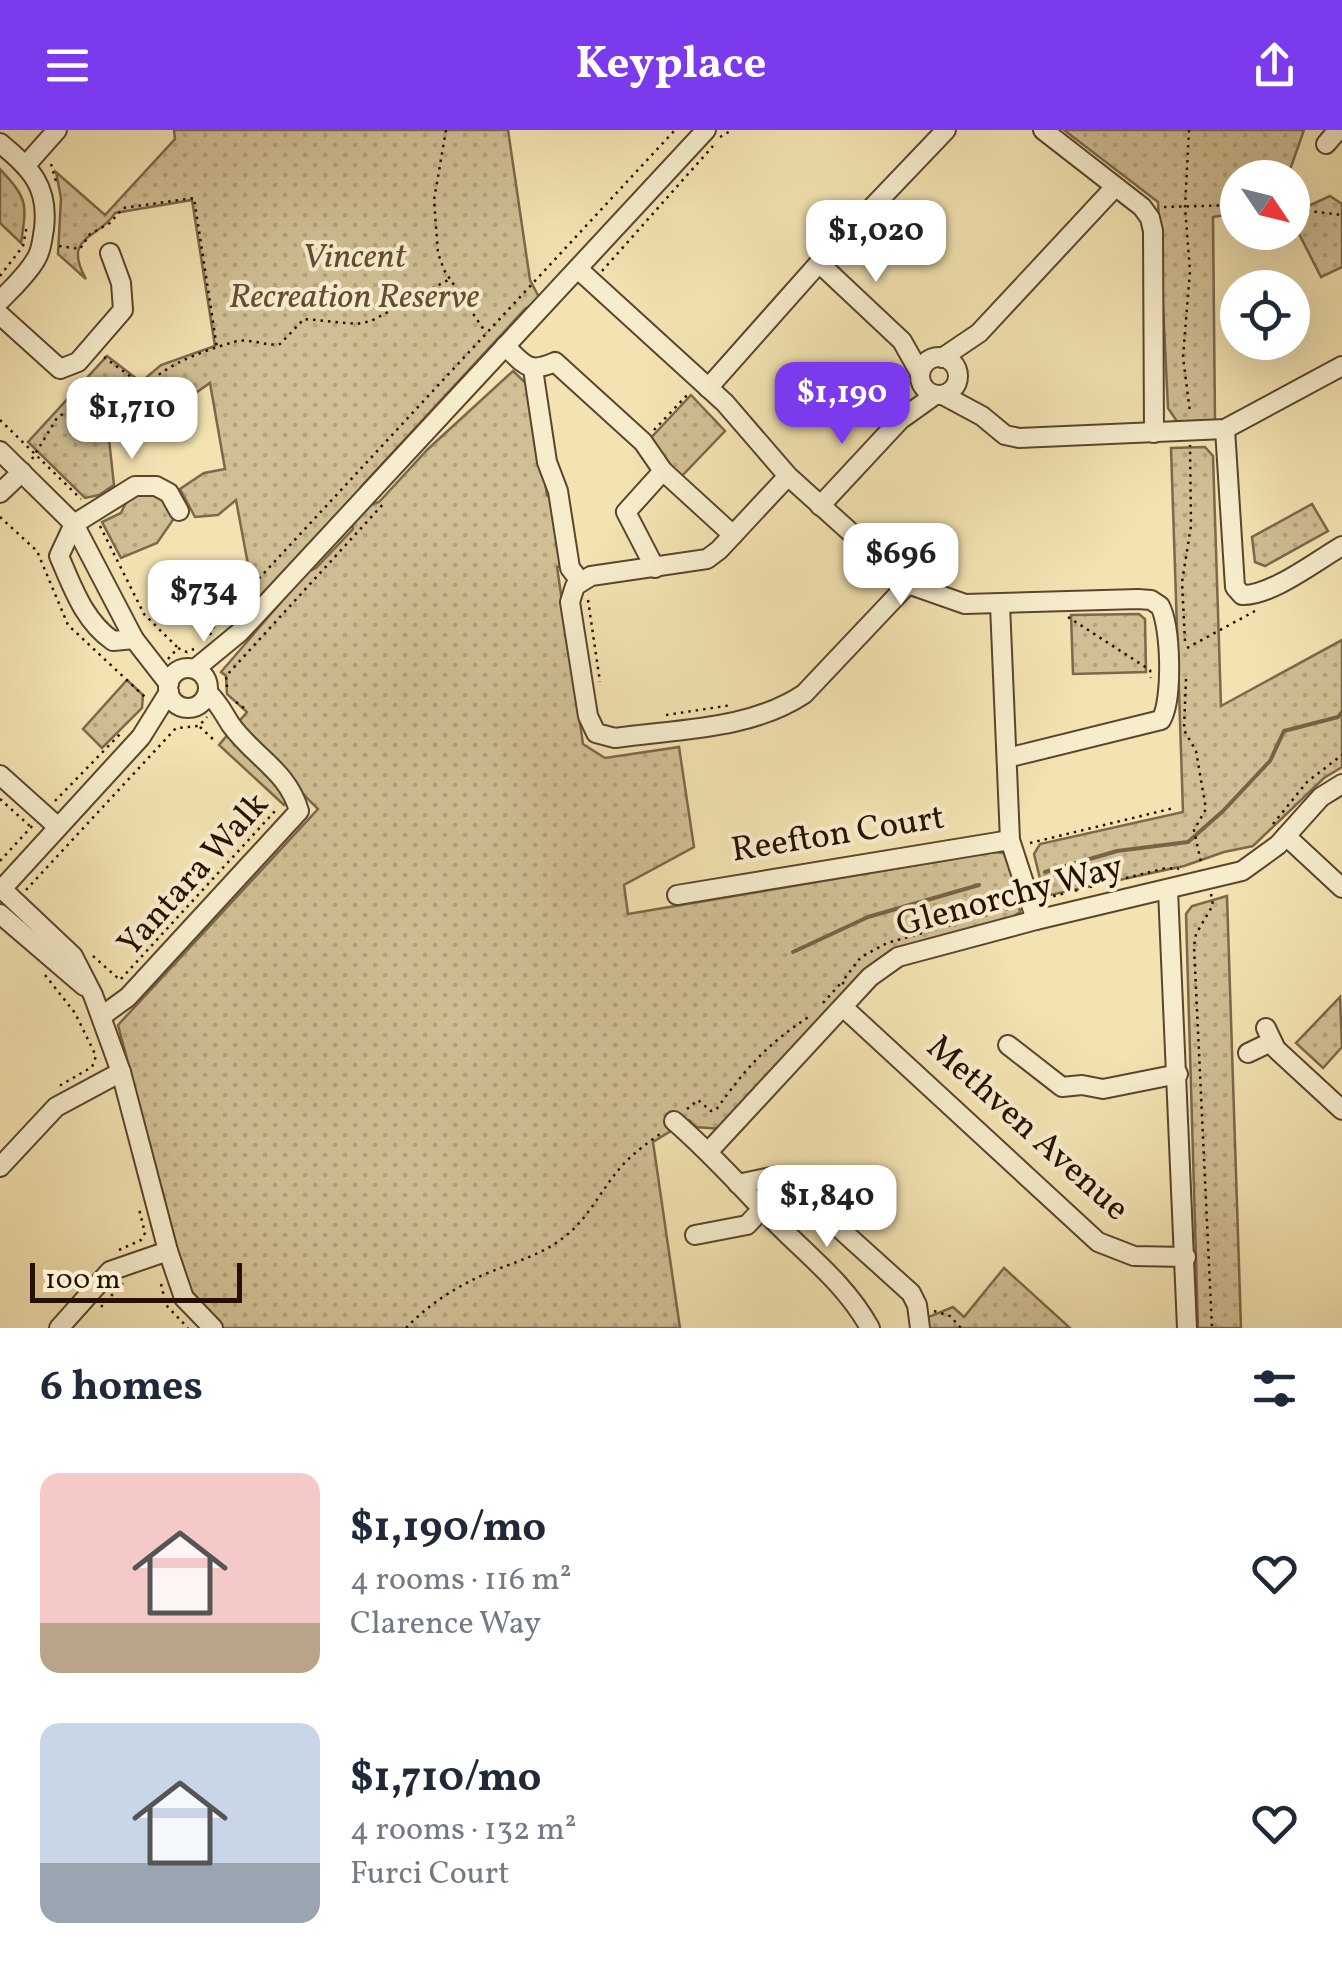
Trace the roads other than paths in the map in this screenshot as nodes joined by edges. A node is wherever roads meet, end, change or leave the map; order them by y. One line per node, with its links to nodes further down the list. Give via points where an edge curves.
1 (57, 130): 6 (street)
2 (706, 130): 10 (street)
3 (946, 130): 9 (street)
4 (1042, 130): 7 (street)
5 (0, 143): 6 (street)
6 (26, 165): 11 (street, via 45,199 42,242 34,263)
7 (1115, 187): 13 (street); 26 (street, via 1143,208 1153,231)
8 (110, 253): 12 (street, via 123,310 78,362 60,369)
9 (819, 264): 14 (street); 21 (street)
10 (578, 269): 15 (street); 21 (street)
11 (0, 301)
12 (0, 316)
13 (979, 333): 16 (street); 19 (street)
14 (902, 341): 16 (street); 20 (street)
15 (505, 346): 18 (street); 41 (street)
16 (939, 358): 19 (street, via 953,363); 20 (street, via 925,363)
17 (1342, 366): 25 (street)
18 (533, 369): 28 (street, via 555,362); 39 (street, via 570,568)
19 (958, 376): 22 (street, via 953,390); 23 (street)
20 (920, 377): 22 (street, via 926,390); 24 (street)
21 (699, 390): 30 (street)
22 (939, 395): 23 (street); 24 (street)
23 (982, 416): 26 (street, via 1020,438)
24 (900, 420): 32 (street)
25 (1226, 429): 26 (street); 36 (street, via 1235,587 1254,595)
26 (1154, 433)
27 (0, 450): 29 (street)
28 (664, 471): 35 (street); 37 (street, via 626,512)
29 (22, 472): 31 (street); 34 (street)
30 (788, 476): 32 (street); 35 (street)
31 (0, 493)
32 (820, 506): 38 (street)
33 (179, 511): 34 (street, via 156,486 135,486)
34 (74, 524): 42 (street); 42 (street, via 59,556 77,597 94,628 113,641)
35 (733, 535): 37 (street, via 707,559)
36 (1342, 546)
37 (655, 568): 39 (street, via 591,576)
38 (908, 584): 39 (street, via 784,708 615,738 596,733 588,716 570,602 571,594); 40 (street, via 947,600)
39 (586, 587)
40 (1000, 605): 47 (street); 47 (street, via 1151,600 1164,614 1168,677 1169,703 1161,720)
41 (240, 632): 43 (street); 45 (street)
42 (134, 639): 43 (street); 44 (street)
43 (182, 665): 44 (street); 45 (street, via 203,675)
44 (169, 688): 45 (street, via 174,702); 46 (street)
45 (203, 705): 46 (street); 61 (street, Yantara Walk, via 290,785 299,811 128,997)
46 (134, 732): 50 (street)
47 (1007, 758): 52 (street)
48 (0, 775): 50 (street, via 37,821)
49 (1342, 784): 51 (street, Glenorchy Way)
50 (58, 827): 55 (street)
51 (1280, 830): 53 (street); 54 (street, Glenorchy Way, via 1257,864 1203,873)
52 (1012, 844): 56 (street, Reefton Court); 58 (street)
53 (1342, 888)
54 (1168, 890): 58 (street, Glenorchy Way); 65 (street, Glenorchy Way)
55 (6, 894): 59 (street, via 73,956)
56 (677, 895)
57 (0, 914): 59 (street)
58 (1036, 920): 60 (street, Glenorchy Way, via 898,957)
59 (89, 989): 61 (street)
60 (847, 994): 68 (street, Glenorchy Way); 74 (street, Methven Avenue, via 1098,1242 1134,1256)
61 (102, 1016): 64 (street)
62 (1008, 1045): 65 (street, via 1062,1087 1103,1090)
63 (1248, 1053): 66 (street, via 1268,1035)
64 (121, 1072): 69 (street, via 56,1106); 73 (street)
65 (1178, 1074): 74 (street, Glenorchy Way)
66 (1342, 1110)
67 (674, 1121): 68 (street)
68 (709, 1151): 70 (street)
69 (0, 1168)
70 (738, 1184): 71 (street); 78 (street, via 776,1176 790,1184 911,1293)
71 (762, 1209): 72 (street, via 748,1225); 77 (street, via 853,1297)
72 (695, 1235)
73 (168, 1252): 75 (street, via 110,1271); 76 (street, via 184,1298)
74 (1186, 1257): 79 (street, Glenorchy Way)
75 (59, 1328)
76 (213, 1328)
77 (870, 1328)
78 (920, 1328)
79 (1187, 1328)

